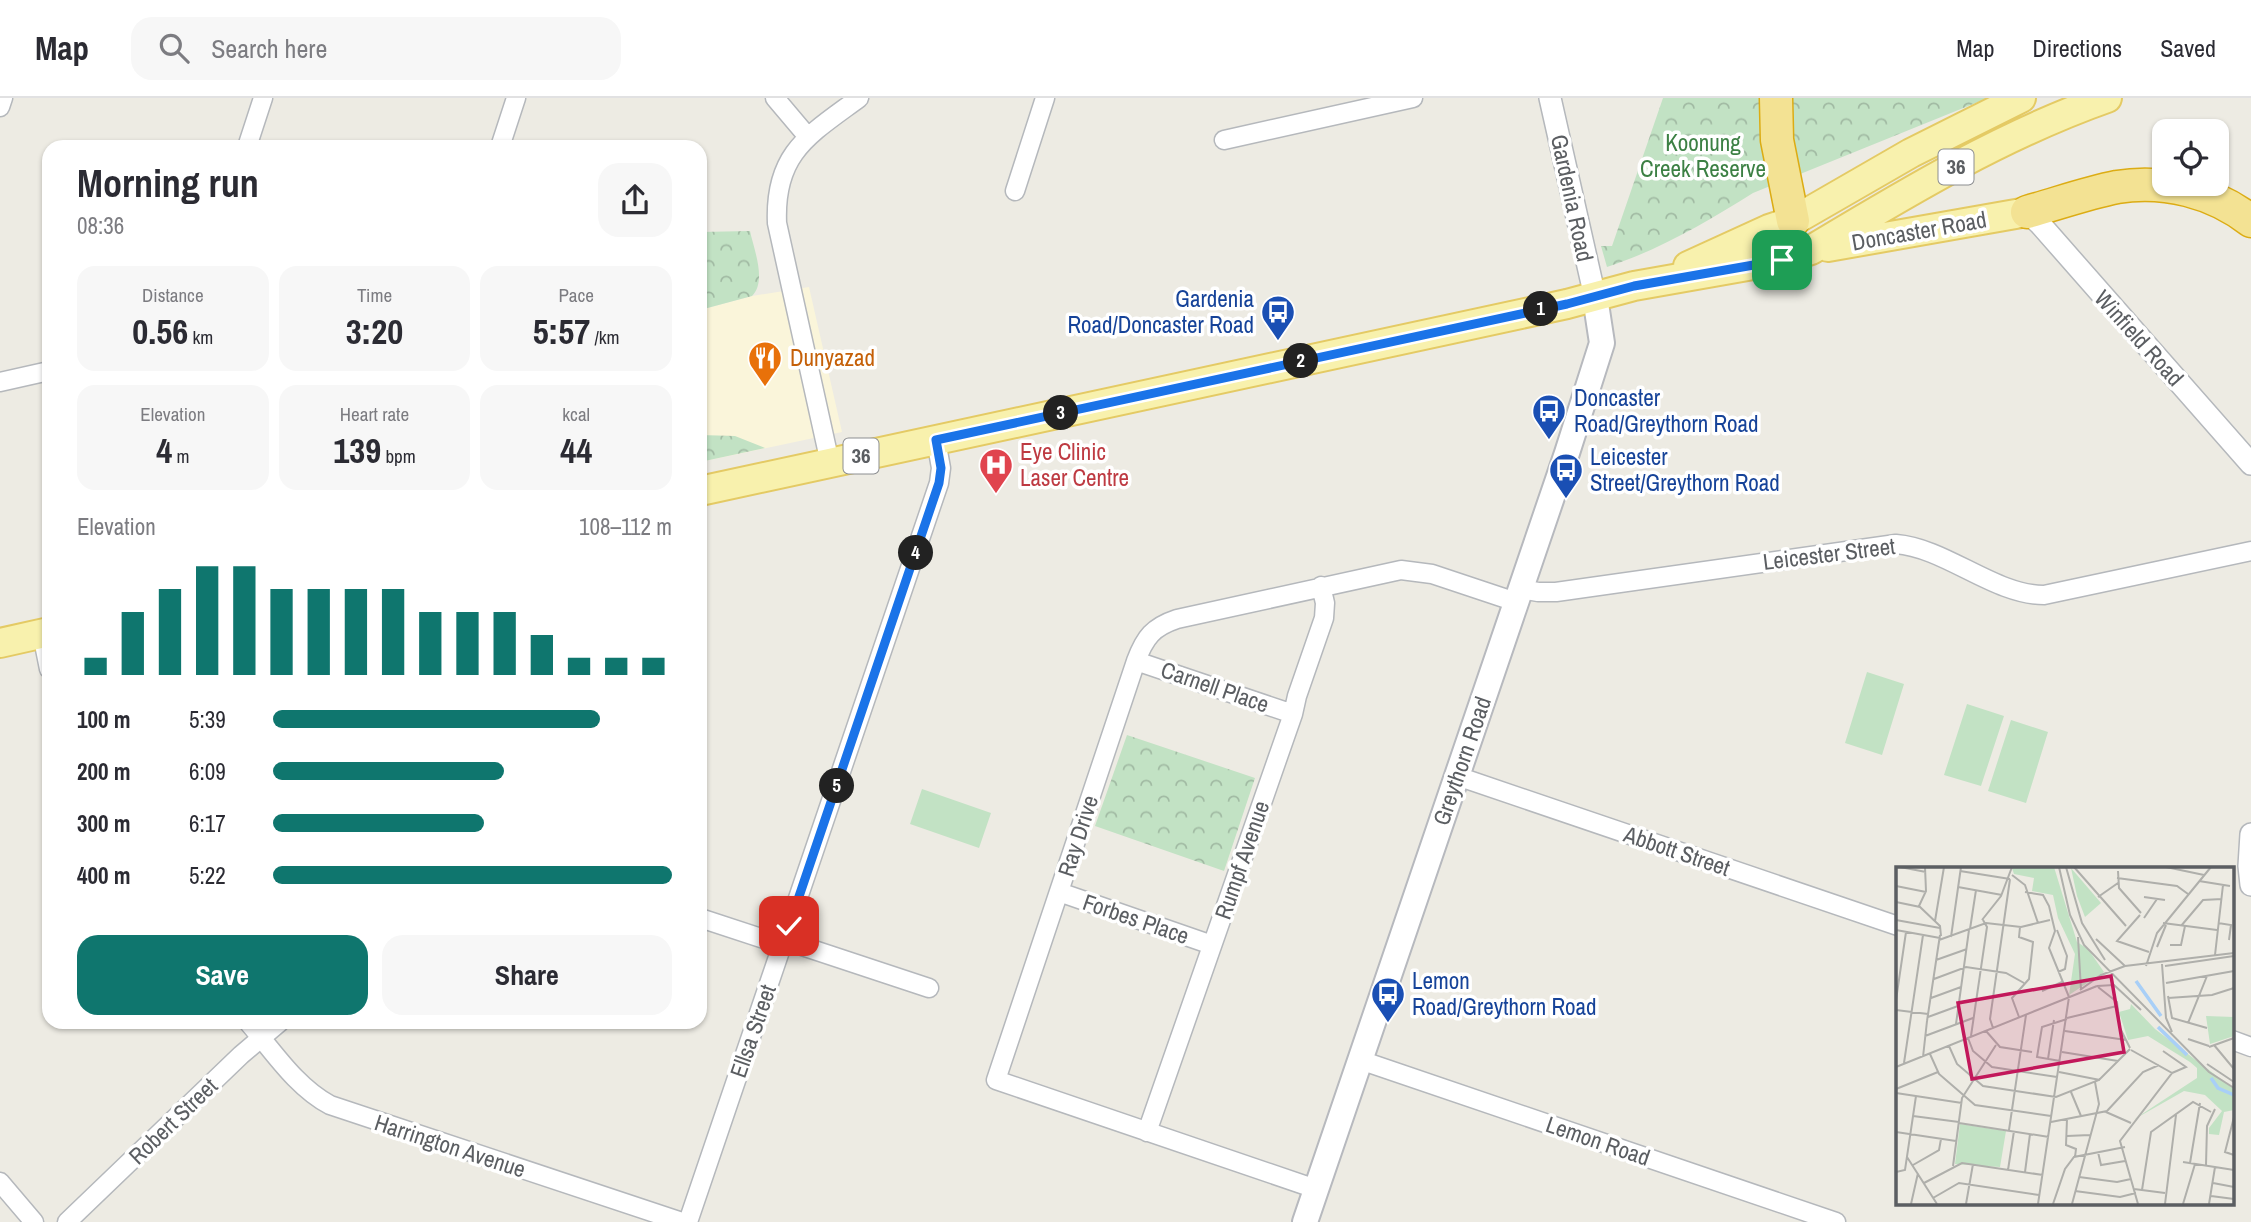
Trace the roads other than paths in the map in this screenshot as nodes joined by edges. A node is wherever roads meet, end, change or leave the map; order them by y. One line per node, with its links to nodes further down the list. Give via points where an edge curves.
1 (3, 98): 12 (street)
2 (264, 98): 14 (street)
3 (516, 98): 15 (street)
4 (775, 98): 13 (street)
5 (859, 98): 13 (street)
6 (1045, 98): 17 (street)
7 (1413, 98): 16 (street)
8 (1550, 98): 23 (street, Gardenia Road)
9 (1776, 98): 20 (highway, via 1777,140)
10 (2021, 98): 20 (main road, Doncaster Road / 36, via 1911,153)
11 (2107, 98): 21 (main road, Doncaster Road / 36, via 2058,115 1978,155)
12 (0, 107)
13 (808, 138): 27 (street, via 790,157 783,173 777,223)
14 (249, 140)
15 (502, 140)
16 (1224, 140)
17 (1015, 191)
18 (2027, 212): 19 (highway, 36, via 2118,187 2156,186 2183,188 2217,199); 21 (main road, Doncaster Road / 36); 28 (street, Winfield Road)
19 (2251, 221)
20 (1793, 222): 21 (main road); 22 (main road, Doncaster Road / 36)
21 (1811, 250): 22 (main road, Doncaster Road / 36, via 1782,260)
22 (1654, 282): 23 (main road, Doncaster Road / 36)
23 (1595, 297): 26 (main road, Doncaster Road / 36); 32 (main road, Greythorn Road, via 1602,343)
24 (42, 373): 25 (street)
25 (0, 382)
26 (936, 440): 27 (main road, Doncaster Road / 36); 43 (street, Ellsa Street, via 939,483)
27 (830, 463): 29 (main road, Doncaster Road / 36)
28 (2251, 464)
29 (707, 489)
30 (2251, 551): 32 (street, Leicester Street, via 2044,595 2017,590 1917,547 1896,544)
31 (1321, 586): 32 (street, Ray Drive, via 1411,570); 35 (street, Ray Drive, via 1166,623 1145,638); 36 (street, Rumpf Avenue, via 1324,618)
32 (1518, 596): 37 (main road, Greythorn Road)
33 (42, 634): 34 (main road)
34 (0, 643)
35 (1136, 661): 36 (street, Carnell Place); 40 (street, Ray Drive)
36 (1293, 714): 44 (street, Rumpf Avenue)
37 (1457, 776): 42 (street, Abbott Street); 51 (main road, Greythorn Road)
38 (2251, 834): 39 (street)
39 (2251, 885)
40 (1059, 892): 44 (street, Forbes Place); 52 (street, Ray Drive, via 996,1080)
41 (707, 920): 43 (street)
42 (1896, 925)
43 (783, 943): 45 (street); 58 (street, Ellsa Street)
44 (1212, 945): 52 (street, Rumpf Avenue)
45 (929, 988)
46 (254, 1029): 48 (street, Harrington Avenue)
47 (272, 1029): 48 (street, Robert Street)
48 (262, 1038): 56 (street, Robert Street); 57 (street, Harrington Avenue, via 299,1083 330,1105)
49 (2234, 1041): 50 (street)
50 (2251, 1047)
51 (1360, 1060): 54 (main road, Greythorn Road); 60 (street, Lemon Road)
52 (1147, 1132): 54 (street, Ray Drive)
53 (0, 1182): 55 (street)
54 (1316, 1189): 59 (main road, Greythorn Road)
55 (34, 1222)
56 (67, 1222)
57 (682, 1222)
58 (688, 1222)
59 (1305, 1222)
60 (1836, 1222)

